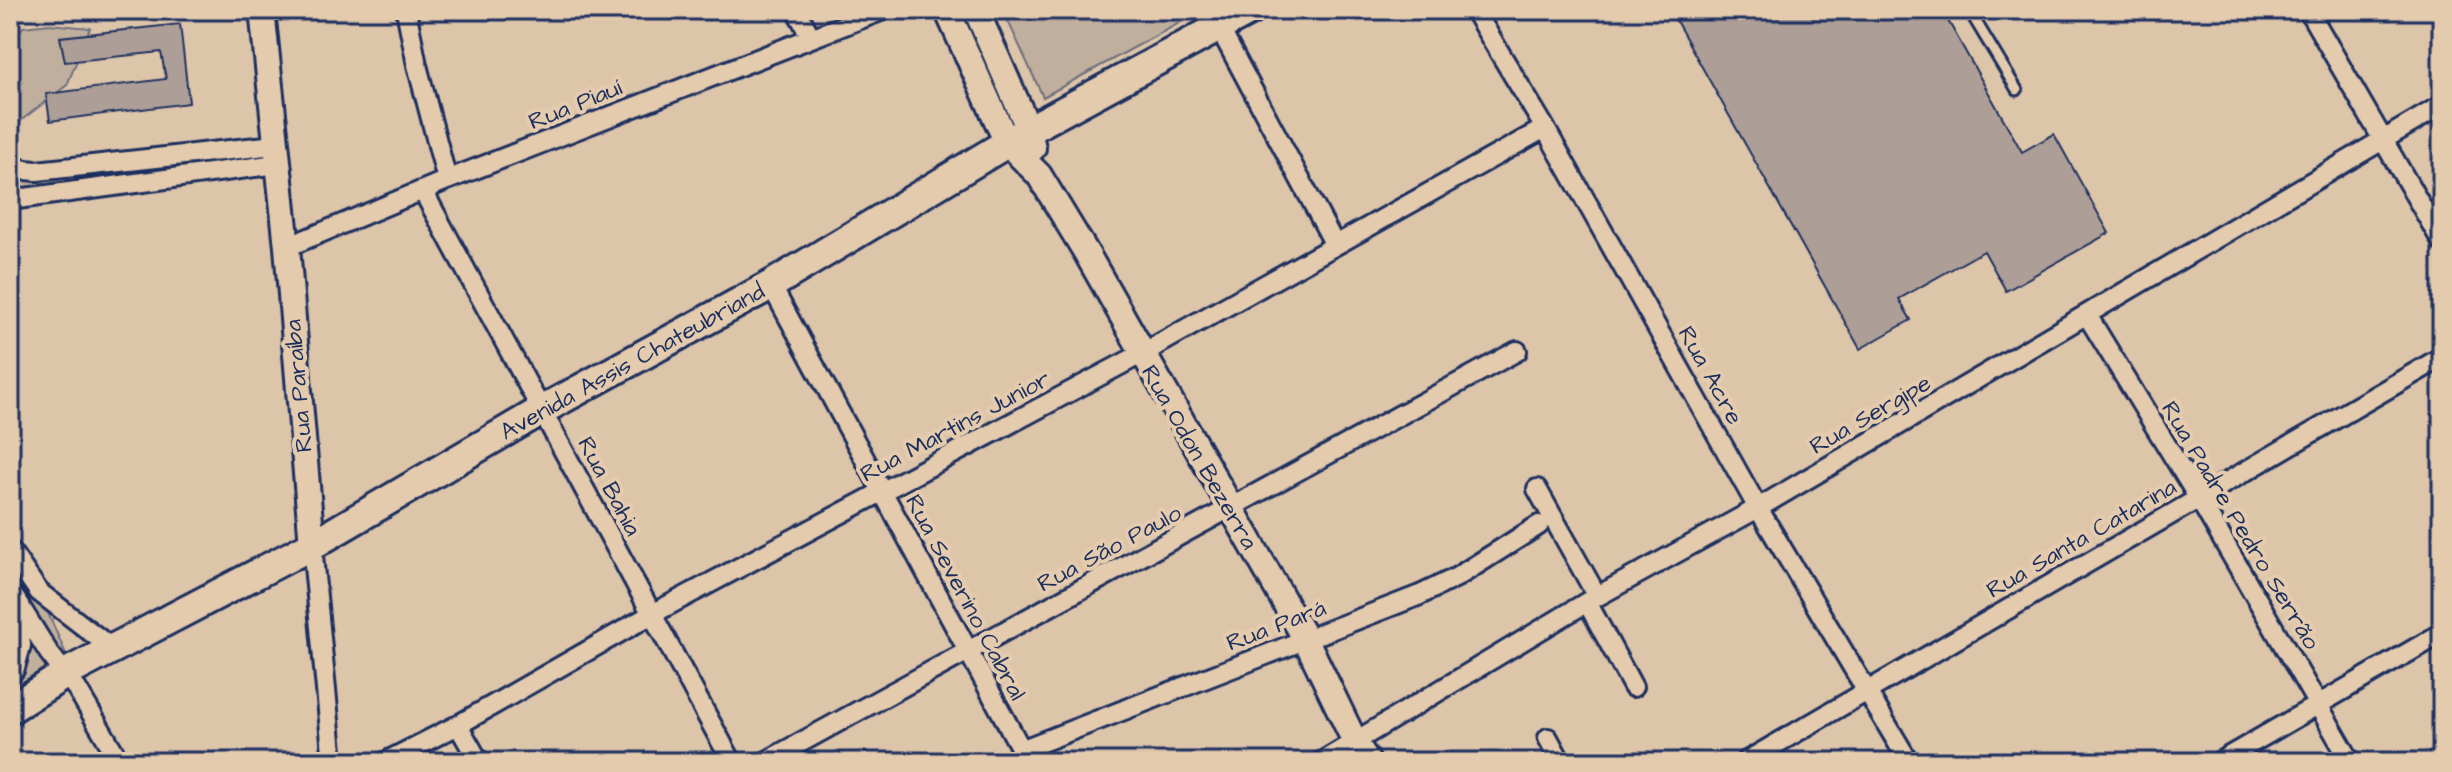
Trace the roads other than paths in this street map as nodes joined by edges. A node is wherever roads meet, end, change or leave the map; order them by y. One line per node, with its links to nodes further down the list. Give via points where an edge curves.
1 (262, 10): 18 (main road, Rua Paraíba)
2 (406, 10): 20 (street)
3 (796, 10): 12 (street)
4 (883, 10): 12 (street, Rua Piauí)
5 (947, 10): 16 (main road)
6 (976, 10): 16 (main road)
7 (1251, 10): 11 (main road, Avenida Assis Chateubriand)
8 (1474, 10): 15 (street, Rua Acre)
9 (1969, 10): 13 (lane)
10 (2308, 10): 17 (street)
11 (1220, 29): 16 (main road, Avenida Assis Chateubriand); 24 (street)
12 (811, 37): 20 (street, Rua Piauí)
13 (2017, 90)
14 (2442, 105): 17 (street, Rua Sergipe)
15 (1545, 128): 24 (street, Rua Martins Junior); 35 (street, Rua Acre)
16 (1018, 137): 26 (main road, Avenida Assis Chateubriand); 29 (main road, Rua Odon Bezerra)
17 (2383, 138): 23 (street); 27 (street, Rua Sergipe)
18 (276, 155): 19 (street, via 37,171); 22 (street); 25 (main road, Rua Paraíba)
19 (10, 165)
20 (447, 180): 21 (street, Rua Piauí)
21 (423, 191): 25 (street, Rua Piauí); 31 (street, Rua Bahia)
22 (10, 200)
23 (2442, 242)
24 (1335, 245): 29 (street, Rua Martins Junior)
25 (287, 247): 38 (main road, Rua Paraíba)
26 (771, 285): 31 (main road, Avenida Assis Chateubriand); 33 (street, Rua Severino Cabral)
27 (2087, 315): 34 (street, Rua Padre Pedro Serrão); 35 (street, Rua Sergipe)
28 (1517, 351): 36 (street, Rua São Paulo)
29 (1141, 354): 33 (street, Rua Martins Junior); 36 (main road, Rua Odon Bezerra)
30 (2442, 357): 34 (street, Rua Santa Catarina)
31 (542, 410): 38 (main road, Avenida Assis Chateubriand); 43 (street, Rua Bahia)
32 (1537, 489): 41 (street)
33 (882, 493): 43 (street, Rua Martins Junior); 47 (street, Rua Severino Cabral)
34 (2198, 497): 51 (street, Rua Santa Catarina); 52 (street, Rua Padre Pedro Serrão)
35 (1758, 508): 41 (street, Rua Sergipe); 51 (street, Rua Acre)
36 (1231, 509): 45 (main road, Rua Odon Bezerra); 47 (street, Rua São Paulo)
37 (1539, 525): 45 (street, Rua Pará, via 1432,589)
38 (312, 545): 46 (main road, Avenida Assis Chateubriand); 59 (street, Rua Paraíba)
39 (10, 550): 46 (street, via 39,592)
40 (10, 590): 49 (street)
41 (1592, 599): 50 (street); 56 (street, Rua Sergipe)
42 (10, 600): 48 (main road, via 16,645)
43 (652, 614): 54 (street, Rua Martins Junior); 62 (street, Rua Bahia)
44 (2442, 633): 52 (street)
45 (1306, 640): 56 (main road, Rua Odon Bezerra); 57 (street, Rua Pará)
46 (114, 650): 49 (main road, Avenida Assis Chateubriand)
47 (968, 651): 57 (street, Rua Severino Cabral); 63 (street, Rua São Paulo)
48 (10, 667)
49 (71, 681): 53 (main road, Avenida Assis Chateubriand); 58 (street)
50 (1633, 687)
51 (1867, 689): 66 (street, Rua Santa Catarina); 67 (street, Rua Acre)
52 (2319, 705): 68 (street); 69 (street, Rua Padre Pedro Serrão)
53 (10, 709)
54 (458, 725): 60 (street, Rua Martins Junior); 61 (street)
55 (1548, 738): 65 (street)
56 (1359, 755): 64 (street, Rua Sergipe)
57 (1025, 756)
58 (120, 762)
59 (333, 762)
60 (385, 762)
61 (479, 762)
62 (732, 762)
63 (765, 762)
64 (1321, 762)
65 (1561, 762)
66 (1745, 762)
67 (1909, 762)
68 (2219, 762)
69 (2351, 762)

